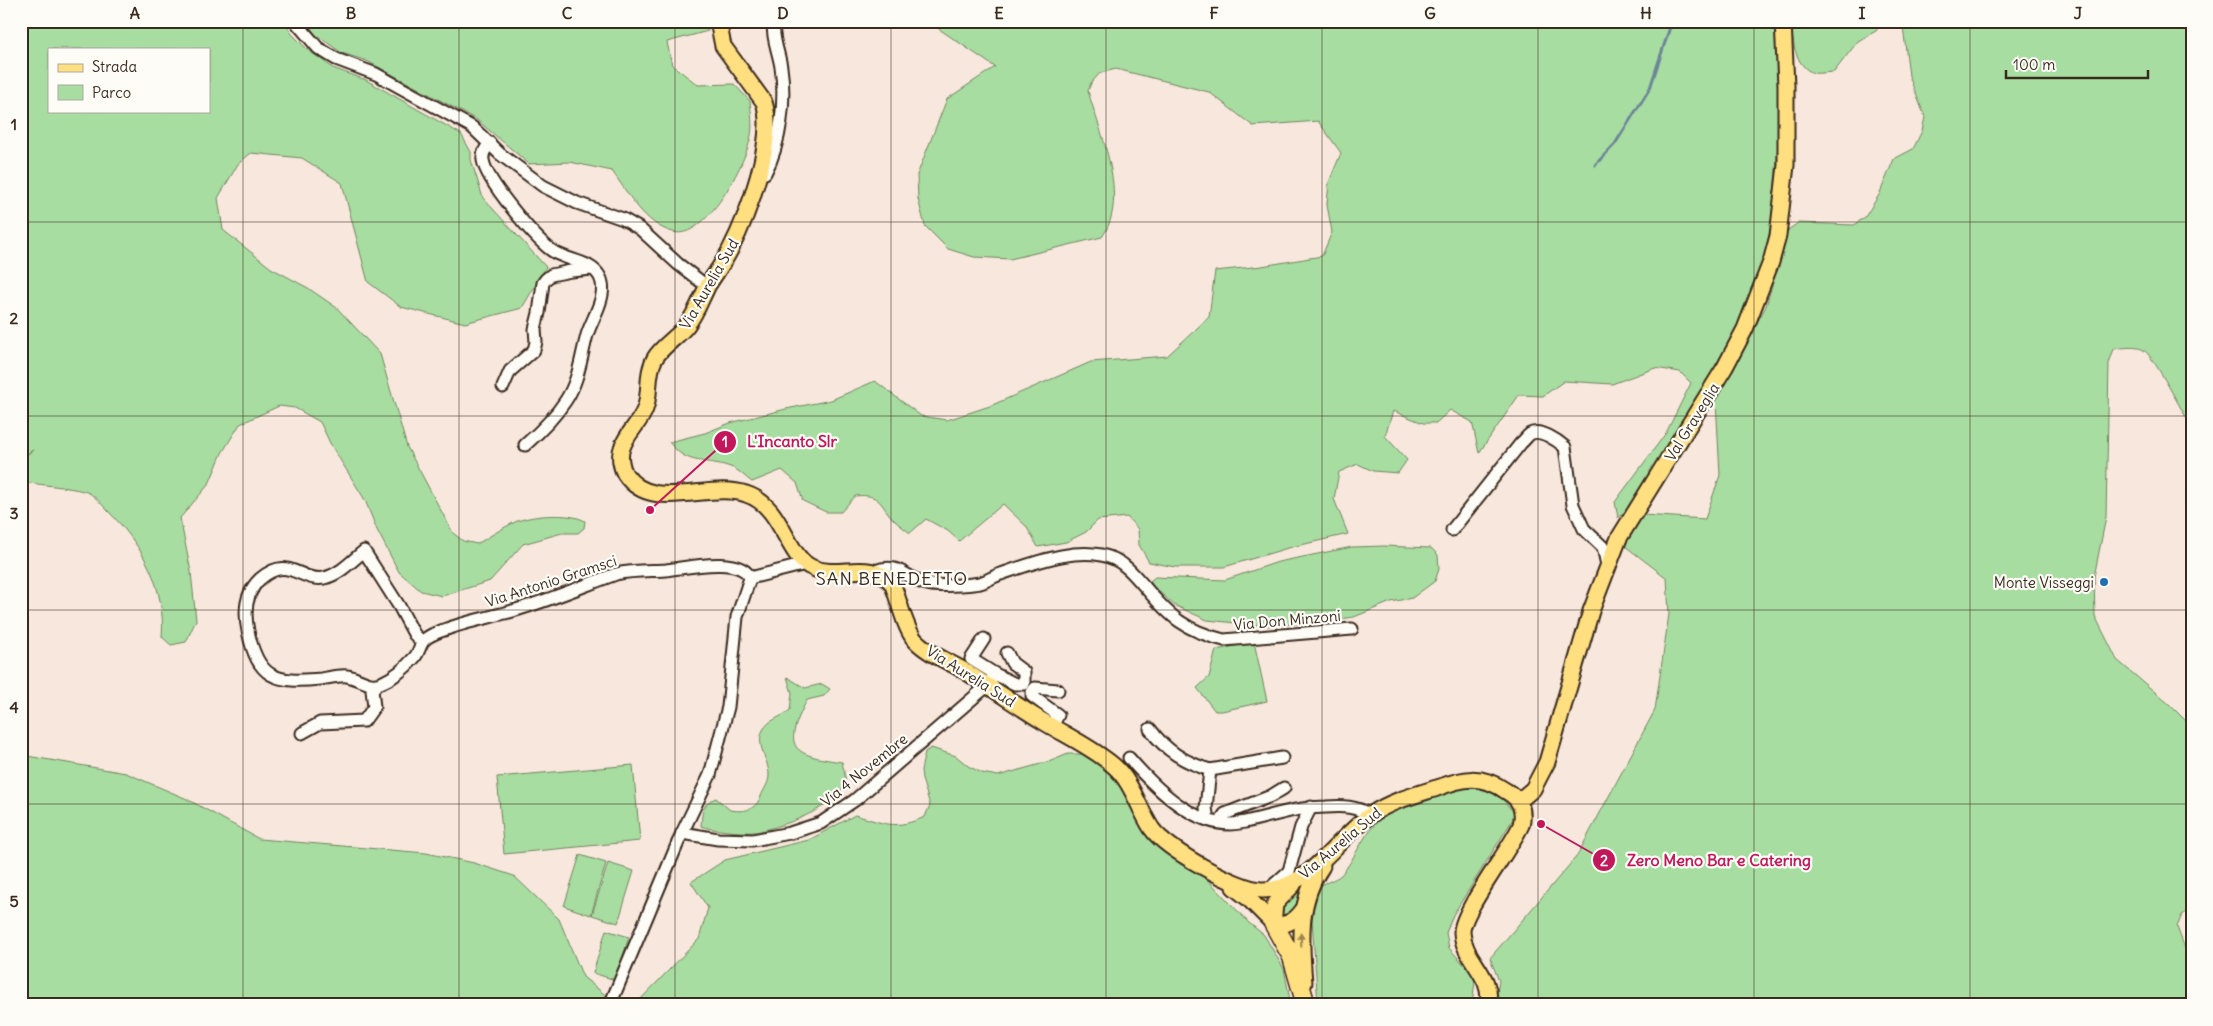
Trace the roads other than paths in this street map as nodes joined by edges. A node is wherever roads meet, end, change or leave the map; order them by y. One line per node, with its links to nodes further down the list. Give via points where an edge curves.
1 (295, 21): 5 (street, via 318,48 393,83 472,127)
2 (718, 21): 6 (main road, Via Aurelia Sud, via 723,46 759,92 767,112 767,136)
3 (774, 21): 6 (street, via 783,86 780,118 766,171)
4 (1783, 21): 13 (main road, Val Graveglia, via 1786,165 1778,236 1771,262 1756,304 1728,361 1698,414 1634,512)
5 (490, 144): 7 (street, via 485,148 483,159 489,177 534,236 553,252); 8 (street, via 543,186 640,229)
6 (754, 188): 8 (main road, Via Aurelia Sud, via 742,226)
7 (593, 269): 9 (street, via 551,275 546,279 534,329 534,350 510,371); 10 (street, via 602,282 601,296 582,365 567,398)
8 (708, 286): 12 (main road, Via Aurelia Sud, via 686,327 655,358 645,410 620,451 623,471 632,483 652,493 723,491 754,497 771,510)
9 (503, 387)
10 (526, 445)
11 (1452, 530): 13 (street, via 1521,443 1535,432 1565,447 1573,505 1584,530 1603,546)
12 (806, 564): 14 (main road, via 822,570); 15 (street)
13 (1607, 565): 32 (main road, Val Graveglia, via 1547,762 1533,789)
14 (875, 571): 16 (street, Via Don Minzoni, via 892,568); 17 (main road, Via Aurelia Sud, via 886,578)
15 (750, 578): 20 (street, Via Antonio Gramsci, via 741,569 718,564 632,571 447,629); 37 (street, via 737,617 728,707 718,749 710,775)
16 (913, 578): 17 (street); 18 (street, Via Don Minzoni, via 928,585 980,583 1064,555 1086,553 1103,555 1124,566 1165,611 1190,630 1204,635 1224,640)
17 (895, 590): 22 (main road, Via Aurelia Sud, via 916,640)
18 (1352, 629)
19 (984, 639): 22 (street, via 971,658)
20 (422, 642): 23 (street, Via Antonio Gramsci, via 416,656 387,680); 23 (street, via 364,551 325,577 316,578 295,570 281,569 259,580 246,604 246,621 254,657 268,673 275,678 304,680 347,676)
21 (1007, 653): 22 (street, via 1012,663 1024,672 1024,684)
22 (991, 680): 25 (main road, Via Aurelia Sud); 37 (street, Via 4 Novembre, via 855,800 821,822 790,833 753,840)
23 (377, 684): 27 (street, via 372,690 374,708 364,721 320,723)
24 (1058, 690): 25 (street, via 1040,686 1032,692 1032,696 1058,715)
25 (1052, 727): 39 (main road, Via Aurelia Sud, via 1115,768 1131,787 1152,829 1162,841)
26 (1150, 729): 30 (street, via 1168,750 1191,764)
27 (302, 733)
28 (1129, 758): 35 (street, via 1155,787)
29 (1282, 758): 30 (street)
30 (1210, 770): 35 (street)
31 (1284, 788): 36 (street, via 1225,814)
32 (1519, 800): 34 (main road, Via Aurelia Sud, via 1492,782 1471,778 1403,799); 44 (main road, via 1523,818 1517,834 1470,910 1462,930 1466,949 1486,980)
33 (1311, 807): 34 (street, via 1346,806); 36 (street); 41 (street, via 1301,827 1289,871)
34 (1370, 815): 38 (main road, Via Aurelia Sud)
35 (1208, 820): 36 (street)
36 (1226, 823)
37 (682, 833): 45 (street)
38 (1329, 855): 40 (main road, Via Aurelia Sud); 42 (main road, via 1312,882)
39 (1211, 871): 41 (main road, Via Aurelia Sud, via 1242,886); 43 (main road, via 1248,898)
40 (1301, 878): 41 (main road, Via Aurelia Sud); 43 (main road, via 1275,904)
41 (1269, 890)
42 (1303, 910): 43 (main road, via 1290,923); 46 (main road, one-way to 42, via 1300,935)
43 (1273, 923): 46 (highway, via 1292,957)
44 (1489, 1002)
45 (610, 1005)
46 (1306, 1005)

